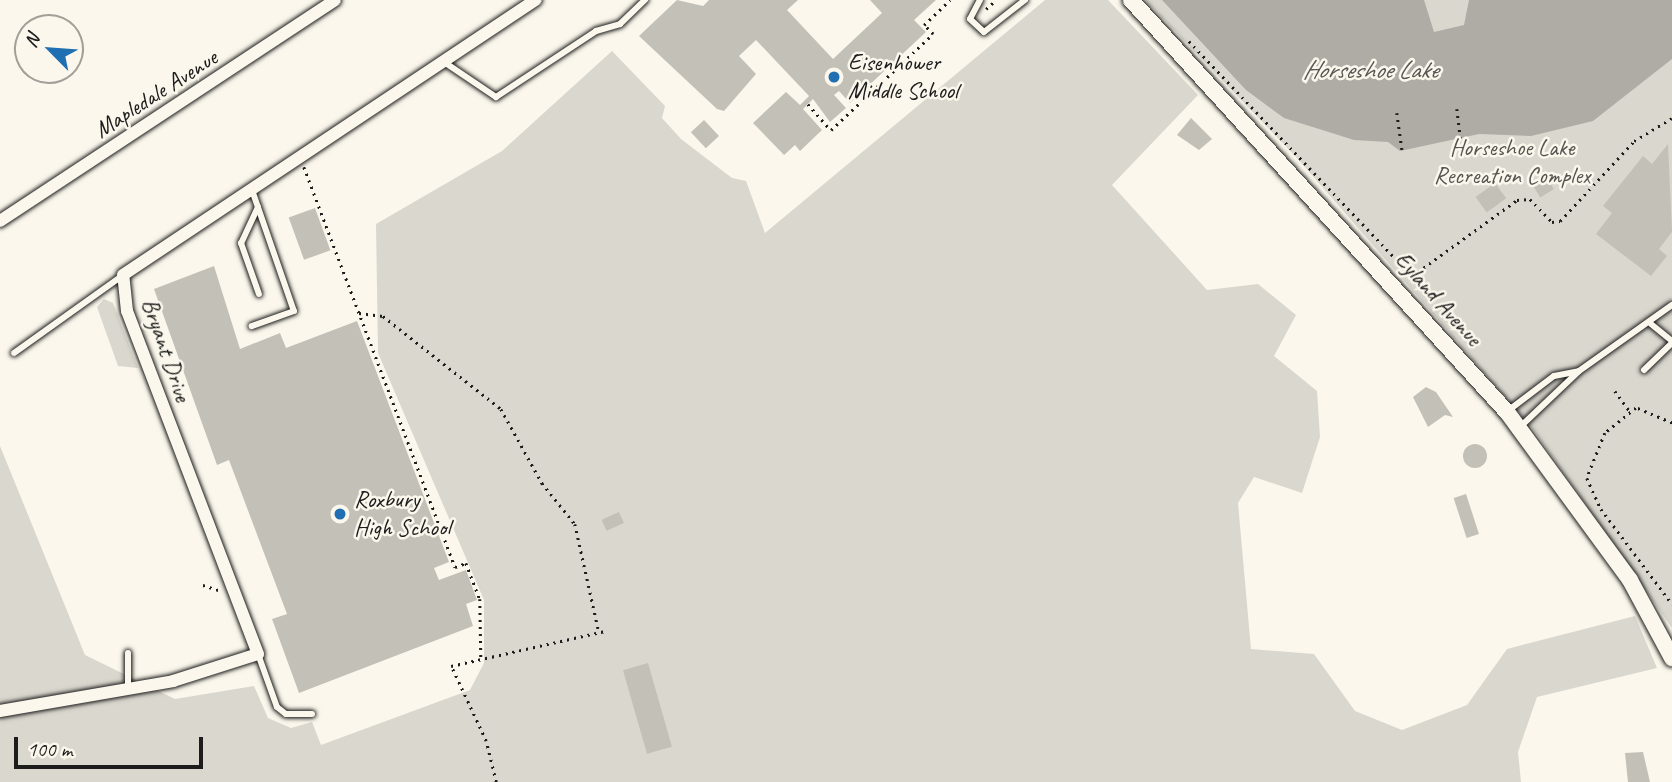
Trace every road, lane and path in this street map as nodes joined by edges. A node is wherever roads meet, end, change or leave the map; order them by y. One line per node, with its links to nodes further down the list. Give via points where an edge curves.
1 (335, 0): 21 (street, Mapledale Avenue)
2 (536, 0): 11 (street, Bryant Drive)
3 (645, 0): 11 (lane, via 620,24 596,31 496,97)
4 (950, 0): 12 (path, via 924,25 933,34 831,130)
5 (980, 0): 7 (lane, via 970,19 984,32)
6 (996, 0): 9 (path)
7 (1025, 0)
8 (1131, 0): 33 (street, Eyland Avenue)
9 (981, 14)
10 (1187, 38): 15 (path, via 1412,276 1517,200 1530,199 1556,223 1633,141)
11 (444, 62): 19 (street, Bryant Drive)
12 (808, 104)
13 (1457, 109): 16 (path)
14 (1397, 113): 17 (path)
15 (1672, 118)
16 (1461, 140)
17 (1402, 150)
18 (304, 167): 25 (path)
19 (252, 190): 20 (lane); 22 (street, Bryant Drive)
20 (258, 207): 23 (lane, via 241,243); 27 (lane, via 294,311)
21 (0, 221)
22 (123, 275): 29 (lane, via 46,326); 43 (street, Bryant Drive, via 127,311)
23 (259, 294)
24 (1672, 305): 26 (lane)
25 (359, 313): 41 (path, via 383,316 501,409 542,483 575,524); 44 (path, via 455,567 466,564 480,599)
26 (1651, 324): 28 (lane); 31 (lane)
27 (252, 327)
28 (1672, 342): 30 (lane)
29 (15, 353)
30 (1644, 370)
31 (1579, 371): 33 (lane, via 1554,376); 36 (lane)
32 (1615, 391): 34 (path)
33 (1507, 412): 36 (street, Eyland Avenue)
34 (1630, 412): 35 (path, via 1650,409); 39 (path, via 1593,451 1587,478 1601,509)
35 (1672, 423)
36 (1520, 427): 45 (street, Eyland Avenue, via 1630,580)
37 (203, 585): 38 (path)
38 (221, 591)
39 (1672, 604)
40 (605, 631): 41 (path)
41 (599, 632): 44 (path)
42 (128, 653): 46 (lane)
43 (258, 654): 46 (street); 48 (lane, via 277,707 286,714)
44 (481, 658): 49 (path, via 451,666 482,729)
45 (1672, 658)
46 (128, 689): 47 (street)
47 (0, 711)
48 (312, 714)
49 (496, 782)

